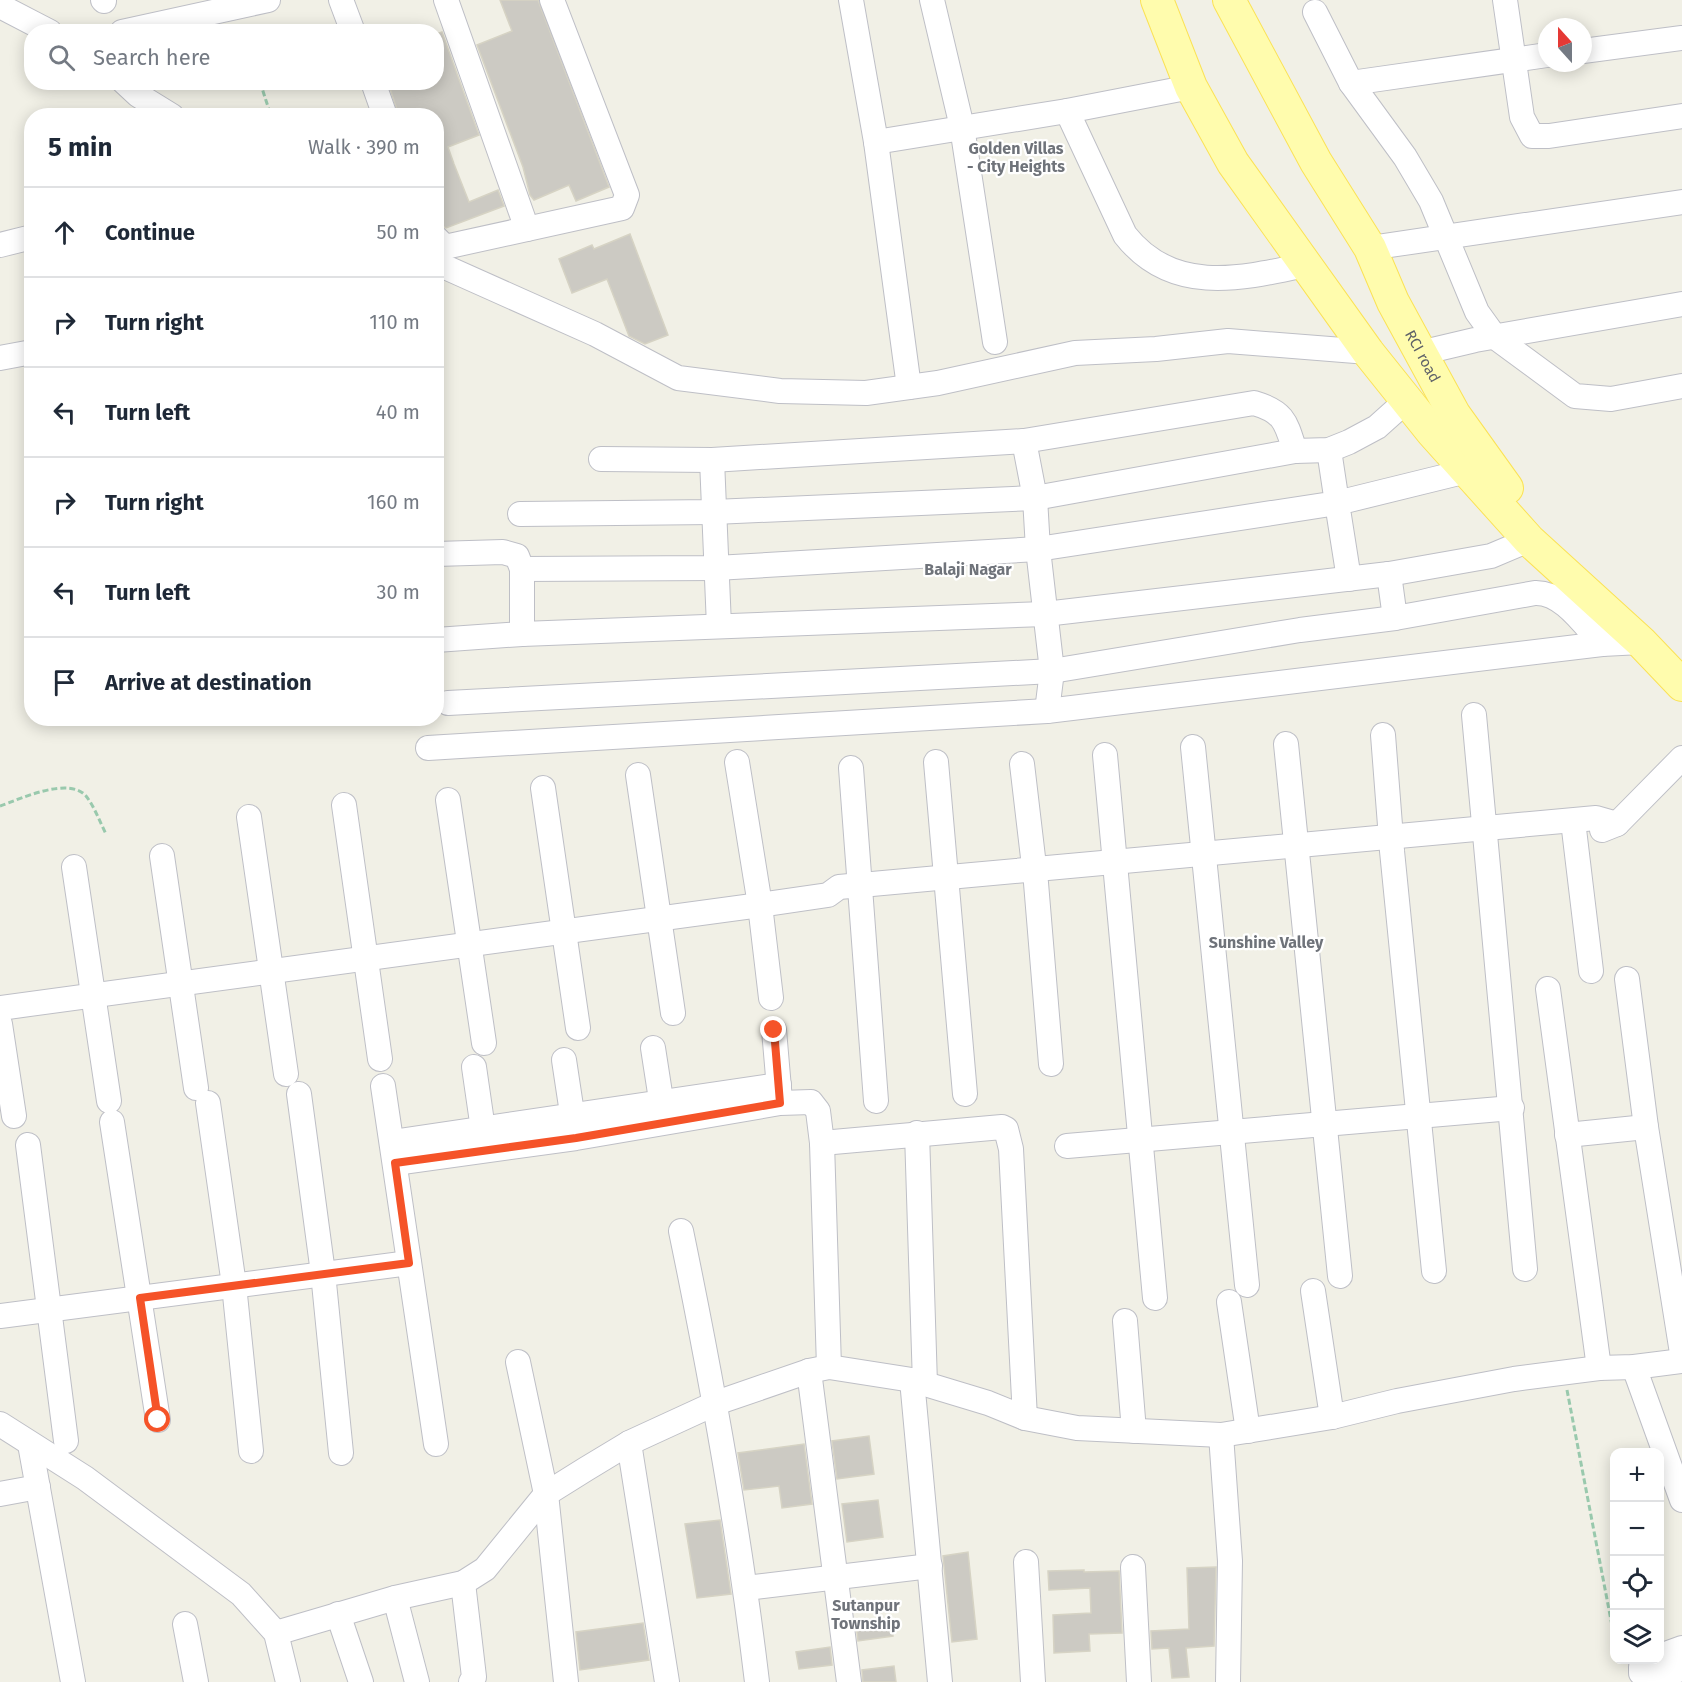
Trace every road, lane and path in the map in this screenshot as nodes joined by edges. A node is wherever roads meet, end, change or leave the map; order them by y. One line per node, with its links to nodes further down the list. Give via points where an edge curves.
1 (268, 0): 13 (street)
2 (341, 0): 14 (street)
3 (446, 0): 32 (street)
4 (552, 0): 32 (street, via 627,195 622,208)
5 (850, 0): 30 (street)
6 (932, 0): 29 (street)
7 (1157, 0): 20 (main road)
8 (1229, 0): 37 (main road, RCI road, via 1316,162)
9 (1505, 0): 18 (street)
10 (0, 6): 12 (street)
11 (1315, 12): 19 (street)
12 (35, 24)
13 (158, 24)
14 (350, 24)
15 (1682, 38): 16 (street)
16 (1592, 50)
17 (1538, 56): 18 (street)
18 (1514, 60): 19 (street); 28 (street, via 1522,117 1532,136)
19 (1351, 83): 33 (street, via 1405,157 1431,201)
20 (1191, 87): 27 (street); 38 (main road, via 1233,163)
21 (133, 90): 24 (street)
22 (263, 90): 25 (path)
23 (376, 90): 26 (street)
24 (159, 108)
25 (268, 108)
26 (382, 108)
27 (1067, 111): 29 (street); 38 (street, via 1125,235 1158,266 1215,279)
28 (1682, 116)
29 (962, 127): 30 (street); 42 (street)
30 (876, 142): 48 (street)
31 (1682, 202): 33 (street)
32 (527, 229): 36 (street)
33 (1445, 236): 37 (street); 41 (street, via 1477,312)
34 (24, 239): 35 (street)
35 (0, 245)
36 (444, 245)
37 (1370, 248): 44 (main road, RCI road)
38 (1305, 265): 43 (main road)
39 (444, 266): 48 (street, via 595,334 678,378 780,391 866,393)
40 (1682, 304): 41 (street)
41 (1495, 337): 44 (street); 47 (street, via 1575,396 1611,399)
42 (995, 342)
43 (1368, 352): 48 (street, via 1251,341 1075,352); 49 (main road)
44 (1420, 353): 74 (main road, RCI road, via 1454,414 1519,502 1655,645)
45 (24, 354): 46 (street)
46 (0, 358)
47 (1682, 386)
48 (909, 387)
49 (1406, 401): 51 (street, via 1377,427); 55 (main road)
50 (1024, 441): 52 (street, via 1254,403 1281,415); 54 (street); 56 (street)
51 (1329, 450): 52 (street); 57 (street)
52 (1295, 451): 56 (street)
53 (601, 459): 54 (street)
54 (712, 459): 58 (street)
55 (1467, 471): 57 (street); 60 (main road)
56 (1035, 498): 58 (street); 61 (street)
57 (1337, 503): 61 (street); 66 (street)
58 (714, 512): 59 (street); 63 (street)
59 (520, 514)
60 (1529, 540): 65 (street, via 1491,555); 72 (main road)
61 (1038, 549): 63 (street); 67 (street)
62 (444, 554): 64 (street, via 503,552 517,556)
63 (716, 568): 64 (street); 69 (street)
64 (522, 569): 70 (street)
65 (1389, 574): 66 (street); 68 (street)
66 (1349, 579): 67 (street)
67 (1045, 614): 69 (street); 75 (street)
68 (1395, 618): 73 (street, via 1546,592 1562,602); 75 (street)
69 (719, 626): 70 (street)
70 (522, 634): 71 (street)
71 (444, 639)
72 (1641, 642): 73 (street); 76 (main road)
73 (1602, 644): 78 (street)
74 (1682, 666)
75 (1052, 671): 77 (street); 78 (street)
76 (1682, 685)
77 (448, 702)
78 (1047, 711): 83 (street)
79 (1474, 716): 98 (street)
80 (1383, 735): 99 (street)
81 (1286, 744): 100 (street)
82 (1193, 747): 102 (street)
83 (428, 748)
84 (1105, 755): 104 (street)
85 (1682, 758): 96 (street, via 1617,824 1602,830)
86 (737, 762): 108 (street)
87 (936, 762): 106 (street)
88 (1022, 764): 105 (street)
89 (851, 768): 107 (street)
90 (638, 775): 109 (street)
91 (543, 788): 110 (street)
92 (448, 800): 111 (street)
93 (344, 805): 112 (street)
94 (0, 806): 97 (path, via 44,791 76,789 86,796)
95 (249, 817): 113 (street)
96 (1574, 828): 98 (street); 114 (street)
97 (106, 834)
98 (1485, 836): 99 (street); 137 (street)
99 (1391, 844): 100 (street); 140 (street)
100 (1297, 852): 102 (street); 141 (street)
101 (162, 856): 116 (street)
102 (1206, 860): 104 (street); 144 (street)
103 (74, 867): 118 (street)
104 (1115, 868): 105 (street); 148 (street)
105 (1035, 876): 106 (street); 129 (street)
106 (945, 884): 107 (street); 135 (street)
107 (860, 892): 108 (street, via 839,901 828,894); 136 (street)
108 (760, 905): 109 (street); 119 (street)
109 (658, 918): 110 (street); 121 (street)
110 (563, 931): 111 (street); 123 (street)
111 (469, 944): 112 (street); 125 (street)
112 (365, 958): 113 (street); 127 (street)
113 (271, 971): 116 (street); 131 (street)
114 (1591, 971)
115 (1627, 979): 143 (street)
116 (180, 983): 118 (street); 159 (street)
117 (1548, 989): 146 (street)
118 (93, 995): 120 (street); 162 (street)
119 (771, 998)
120 (0, 1008)
121 (673, 1013)
122 (0, 1024): 139 (street)
123 (578, 1028)
124 (774, 1030): 134 (street)
125 (484, 1043)
126 (653, 1048): 138 (street)
127 (381, 1059)
128 (564, 1060): 142 (street)
129 (1051, 1064)
130 (474, 1067): 147 (street)
131 (286, 1074)
132 (383, 1086): 152 (street)
133 (298, 1094): 157 (street)
134 (780, 1094): 138 (street); 149 (street, via 811,1102 818,1111)
135 (965, 1094)
136 (876, 1101)
137 (1512, 1108): 140 (street); 155 (street)
138 (664, 1113): 142 (street)
139 (14, 1116)
140 (1420, 1117): 141 (street); 156 (street)
141 (1326, 1125): 144 (street); 158 (street)
142 (575, 1127): 147 (street)
143 (1646, 1127): 146 (street); 168 (street)
144 (1233, 1131): 148 (street); 160 (street)
145 (916, 1133): 149 (street); 175 (street); 178 (street, via 1002,1127 1010,1136)
146 (1567, 1135): 172 (street)
147 (485, 1138): 152 (street)
148 (1142, 1139): 151 (street); 163 (street)
149 (822, 1143): 173 (street)
150 (28, 1145): 165 (street)
151 (1067, 1146)
152 (393, 1153): 154 (street)
153 (681, 1231): 176 (street)
154 (409, 1263): 157 (street); 187 (street)
155 (1525, 1269)
156 (1434, 1271)
157 (323, 1273): 159 (street); 189 (street)
158 (1340, 1276)
159 (234, 1285): 162 (street); 188 (street)
160 (1247, 1286)
161 (1312, 1291): 177 (street)
162 (140, 1298): 165 (street); 179 (street)
163 (1155, 1298)
164 (1229, 1302): 182 (street)
165 (50, 1310): 166 (street); 184 (street)
166 (0, 1316)
167 (1125, 1322): 181 (street)
168 (1682, 1353)
169 (1682, 1361): 171 (street)
170 (518, 1362): 192 (street)
171 (1634, 1367): 172 (street); 193 (street)
172 (1599, 1368): 174 (street)
173 (819, 1369): 175 (street); 176 (street); 197 (street)
174 (1563, 1372): 177 (street, via 1397,1401); 202 (path, via 1579,1438)
175 (919, 1382): 178 (street); 195 (street)
176 (716, 1403): 185 (street); 199 (street)
177 (1332, 1417): 182 (street)
178 (1025, 1418): 181 (street, via 1077,1428)
179 (158, 1420)
180 (0, 1424): 186 (street)
181 (1134, 1431): 183 (street)
182 (1248, 1431): 183 (street)
183 (1221, 1435): 222 (street, via 1230,1561)
184 (66, 1441)
185 (629, 1443): 192 (street); 216 (street)
186 (30, 1444): 190 (street); 204 (street, via 85,1478 223,1581 261,1614)
187 (435, 1444)
188 (251, 1451)
189 (341, 1453)
190 (38, 1487): 191 (street); 209 (street)
191 (0, 1494)
192 (546, 1494): 198 (street, via 485,1569); 215 (street)
193 (1682, 1500)
194 (1026, 1563): 220 (street)
195 (930, 1566): 197 (street); 219 (street)
196 (1133, 1567): 221 (street)
197 (837, 1579): 199 (street); 218 (street)
198 (462, 1583): 200 (street); 214 (street, via 474,1677)
199 (746, 1588): 217 (street)
200 (395, 1598): 201 (street); 213 (street)
201 (338, 1614): 204 (street); 212 (street)
202 (1610, 1616)
203 (185, 1624): 210 (street)
204 (276, 1633): 211 (street)
205 (1682, 1648): 206 (street)
206 (1664, 1654)
207 (1644, 1664): 208 (street, via 1641,1673 1649,1679)
208 (1682, 1668)
209 (73, 1682)
210 (196, 1682)
211 (288, 1682)
212 (361, 1682)
213 (417, 1682)
214 (471, 1682)
215 (566, 1682)
216 (667, 1682)
217 (757, 1682)
218 (849, 1682)
219 (940, 1682)
220 (1032, 1682)
221 (1139, 1682)
222 (1228, 1682)

